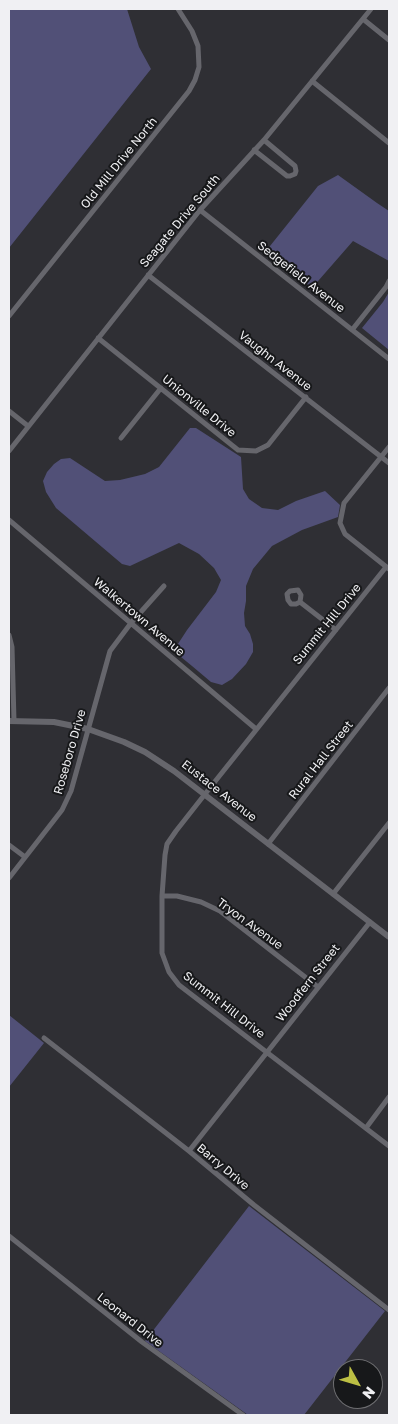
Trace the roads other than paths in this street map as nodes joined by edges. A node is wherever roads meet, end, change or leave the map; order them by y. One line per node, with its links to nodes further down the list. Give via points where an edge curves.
1 (178, 9): 12 (street, Old Mill Drive North, via 198,46 198,67 190,91)
2 (371, 9): 3 (street, Seagate Drive South)
3 (363, 19): 4 (street); 5 (street, Seagate Drive South)
4 (389, 40)
5 (312, 81): 6 (street, Seagate Drive South); 7 (street)
6 (264, 140): 8 (street, Seagate Drive South); 8 (street, via 293,163 295,174 287,176)
7 (389, 143)
8 (254, 150): 9 (street, Seagate Drive South)
9 (200, 210): 10 (street, Seagate Drive South); 13 (street, Sedgefield Avenue)
10 (148, 275): 14 (street, Seagate Drive South); 17 (street, Vaughn Avenue)
11 (389, 281): 13 (street)
12 (9, 316)
13 (352, 330): 15 (street, Sedgefield Avenue)
14 (98, 338): 16 (street, Unionville Drive); 19 (street, Seagate Drive South)
15 (389, 359)
16 (161, 388): 17 (street, Unionville Drive, via 238,450 256,451 268,445); 20 (street)
17 (306, 397): 23 (street, Vaughn Avenue)
18 (9, 411): 19 (street)
19 (28, 426): 22 (street, Seagate Drive South)
20 (121, 438)
21 (389, 447): 23 (street)
22 (9, 451)
23 (381, 456): 24 (street, Vaughn Avenue); 26 (street, via 344,503 340,524 345,534)
24 (389, 463)
25 (9, 520): 29 (street, Walkertown Avenue)
26 (388, 568): 30 (street, Summit Hill Drive)
27 (164, 586): 29 (street, Roseboro Drive)
28 (300, 602): 30 (street)
29 (131, 623): 34 (street, Roseboro Drive, via 110,651); 35 (street, Walkertown Avenue)
30 (336, 630): 35 (street, Summit Hill Drive)
31 (9, 635): 33 (street, via 12,647)
32 (389, 688): 38 (street, Rural Hall Street)
33 (11, 721): 34 (street, Eustace Avenue, via 54,722)
34 (88, 728): 36 (street, Eustace Avenue, via 145,752); 40 (street, Roseboro Drive, via 71,791 62,810)
35 (256, 729): 36 (street, Summit Hill Drive)
36 (205, 794): 38 (street, Eustace Avenue); 43 (street, Summit Hill Drive, via 167,844)
37 (389, 824): 42 (street)
38 (268, 844): 42 (street, Eustace Avenue)
39 (9, 845): 40 (street)
40 (25, 857): 41 (street, Roseboro Drive)
41 (9, 878)
42 (333, 894): 44 (street, Eustace Avenue)
43 (162, 896): 46 (street, Tryon Avenue, via 201,902 220,911); 48 (street, Summit Hill Drive, via 162,953 169,972 180,985)
44 (370, 922): 45 (street, Eustace Avenue); 46 (street, Woodfern Street)
45 (389, 937)
46 (318, 987): 48 (street, Woodfern Street)
47 (44, 1038): 52 (street, Barry Drive)
48 (267, 1051): 50 (street, Summit Hill Drive); 52 (street, Woodfern Street)
49 (389, 1097): 50 (street)
50 (366, 1128): 51 (street, Summit Hill Drive)
51 (389, 1146)
52 (189, 1151): 54 (street, Barry Drive)
53 (9, 1236): 55 (street, Leonard Drive, via 142,1342)
54 (389, 1310)
55 (243, 1415)

